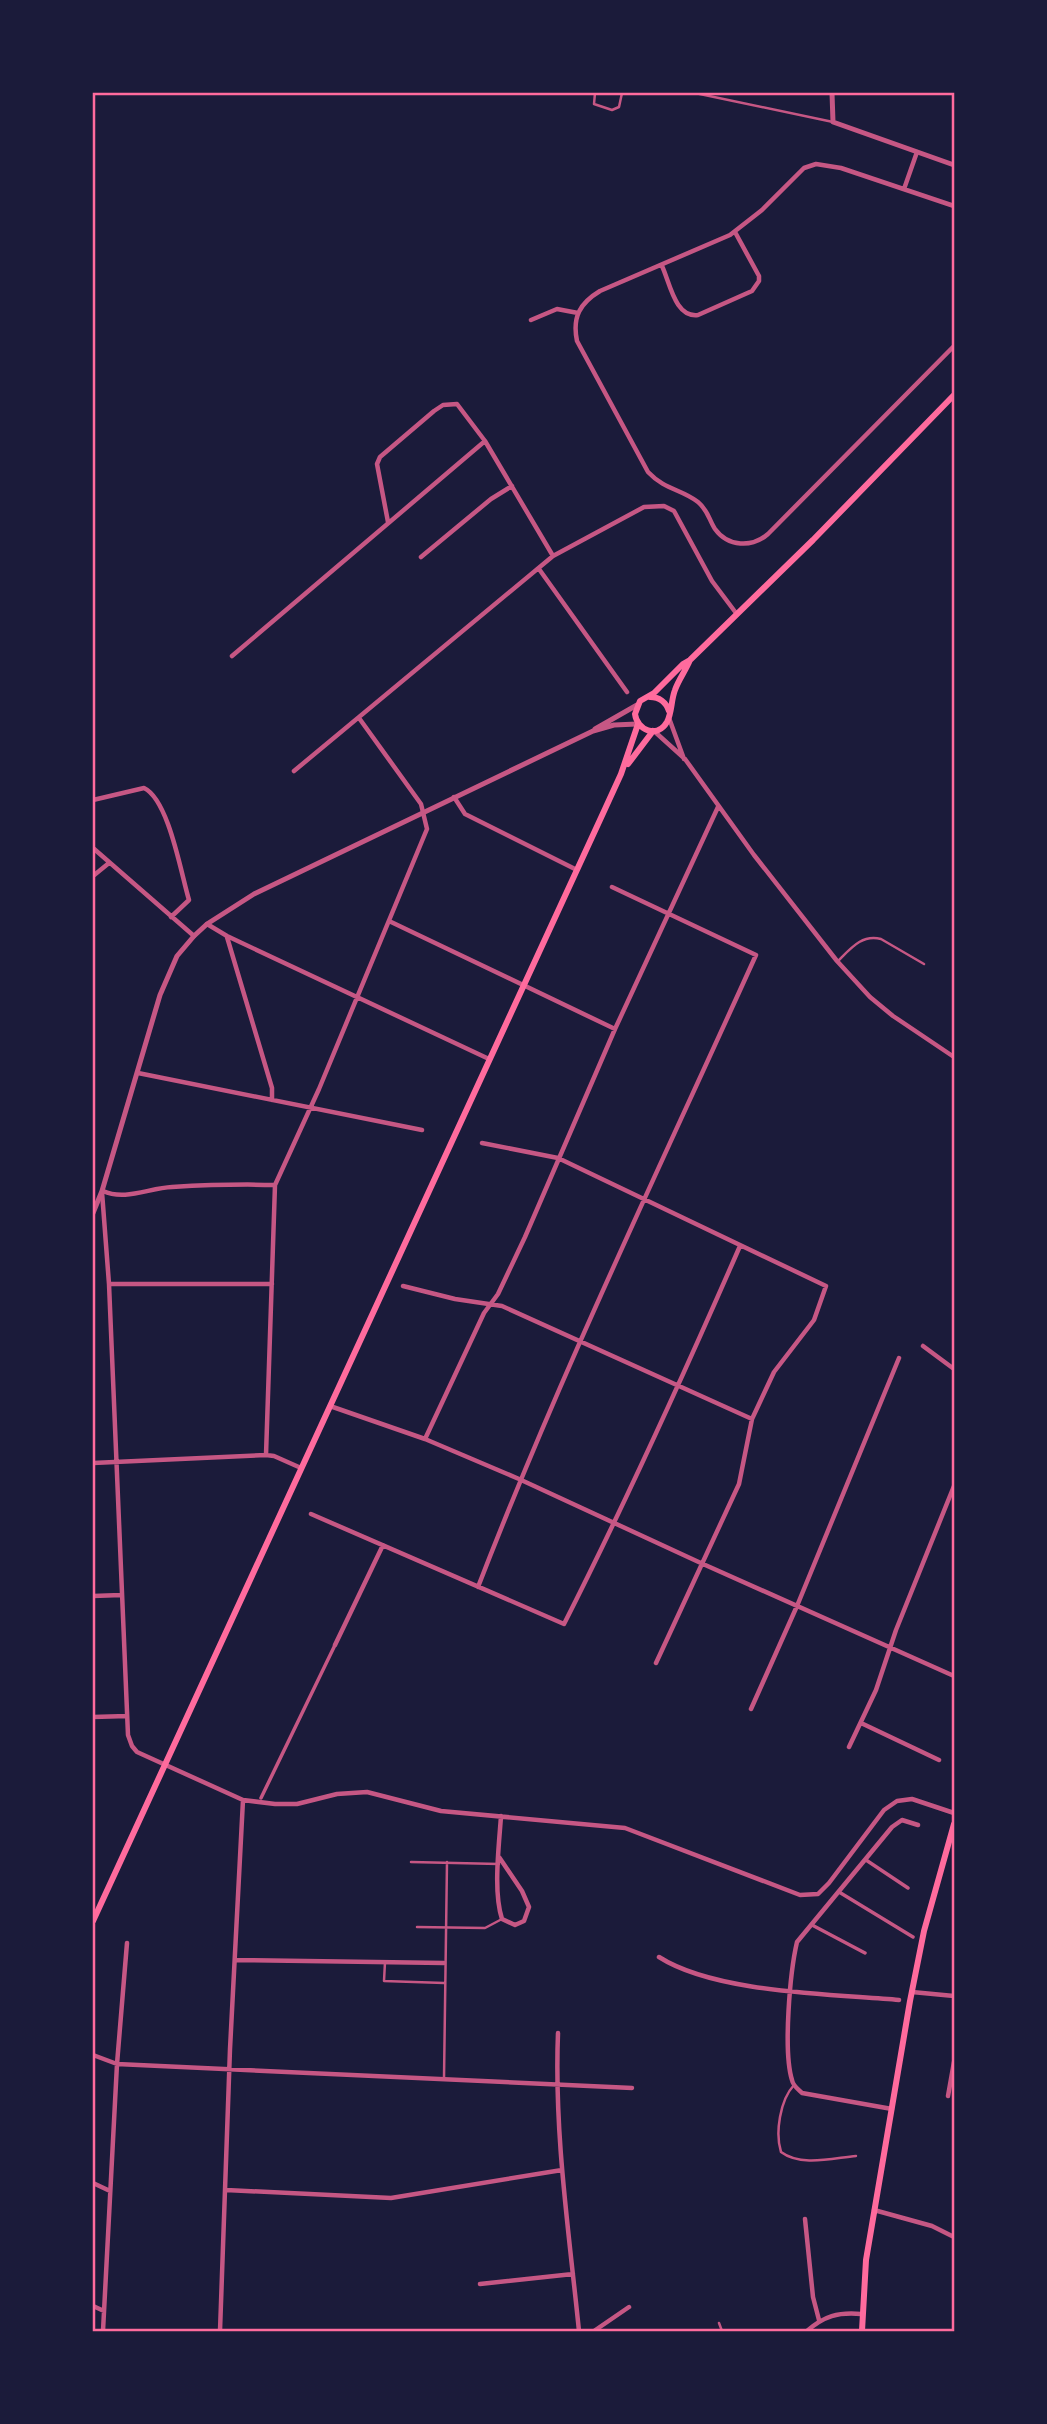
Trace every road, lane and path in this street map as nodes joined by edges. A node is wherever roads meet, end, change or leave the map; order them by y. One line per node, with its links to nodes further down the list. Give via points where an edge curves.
1 (594, 93): 2 (lane, via 596,106 612,110 618,107)
2 (622, 93)
3 (695, 93): 5 (lane)
4 (832, 93): 5 (street)
5 (833, 122): 6 (street)
6 (918, 152): 7 (street); 8 (street)
7 (954, 165)
8 (904, 189): 9 (street); 10 (street, via 826,164 811,165)
9 (954, 206)
10 (735, 232): 11 (street); 11 (street, via 758,276 752,291 689,316 681,310)
11 (662, 266): 12 (street, via 599,292)
12 (578, 313): 13 (street, via 557,309); 14 (street, via 577,341 648,471 664,487 697,501 721,536 741,544 768,534)
13 (531, 320)
14 (954, 346)
15 (954, 395): 22 (main road)
16 (485, 441): 17 (street); 18 (street); 18 (street, via 457,404 434,411 377,464)
17 (512, 486): 19 (street); 20 (street)
18 (388, 522): 23 (street)
19 (553, 556): 21 (street); 22 (street, via 644,507 664,506 674,511)
20 (421, 557)
21 (539, 569): 25 (street); 29 (street)
22 (736, 613): 24 (main road)
23 (232, 656)
24 (690, 660): 26 (main road); 28 (main road)
25 (627, 692)
26 (648, 698): 27 (main road); 28 (main road, via 665,703)
27 (637, 705): 30 (main road); 32 (street)
28 (669, 714): 31 (main road, via 662,728); 33 (street)
29 (359, 718): 34 (street); 39 (street)
30 (638, 724): 31 (main road); 32 (street); 35 (main road)
31 (654, 731): 33 (street); 35 (main road)
32 (593, 732): 36 (street)
33 (685, 760): 38 (street)
34 (294, 771)
35 (621, 774): 42 (main road)
36 (454, 797): 39 (street); 42 (street, via 465,814)
37 (93, 800): 46 (street, via 144,788 155,797 164,811 189,900)
38 (718, 807): 45 (street); 51 (street)
39 (424, 812): 47 (street, via 427,829); 48 (street, via 254,894)
40 (93, 849): 41 (street)
41 (109, 863): 43 (street); 46 (street)
42 (577, 870): 53 (main road)
43 (93, 876)
44 (612, 887): 45 (street)
45 (670, 913): 55 (street); 66 (street, via 756,955)
46 (172, 917): 49 (street)
47 (389, 921): 53 (street); 54 (street)
48 (207, 924): 49 (street); 50 (street)
49 (194, 936): 58 (street, via 167,975)
50 (227, 936): 54 (street); 59 (street)
51 (837, 961): 52 (lane, via 858,942 875,937); 56 (street, via 885,1010)
52 (924, 964)
53 (523, 986): 55 (street); 57 (main road)
54 (356, 997): 57 (street); 60 (street)
55 (615, 1029): 63 (street)
56 (954, 1057)
57 (489, 1059): 78 (main road)
58 (138, 1073): 59 (street); 65 (street)
59 (272, 1100): 60 (street)
60 (310, 1107): 61 (street); 64 (street)
61 (422, 1130)
62 (482, 1143): 63 (street)
63 (558, 1158): 66 (street); 72 (street)
64 (275, 1185): 65 (street, via 168,1187 123,1195); 70 (street)
65 (102, 1191): 67 (street); 69 (street)
66 (645, 1200): 68 (street); 73 (street)
67 (93, 1213)
68 (740, 1246): 77 (street); 79 (street, via 826,1286 814,1320 774,1372)
69 (108, 1284): 70 (street); 82 (street)
70 (272, 1284): 81 (street)
71 (402, 1286): 72 (street)
72 (491, 1304): 73 (street); 80 (street)
73 (579, 1340): 77 (street); 85 (street)
74 (923, 1346): 76 (street)
75 (899, 1357): 94 (street)
76 (954, 1369)
77 (678, 1387): 79 (street); 88 (street)
78 (330, 1406): 80 (street); 84 (main road)
79 (752, 1419): 90 (street, via 739,1484)
80 (425, 1438): 85 (street)
81 (266, 1455): 82 (street); 84 (street)
82 (115, 1462): 83 (street); 92 (street)
83 (93, 1463)
84 (301, 1468): 105 (main road)
85 (520, 1479): 88 (street); 91 (street)
86 (954, 1486): 96 (street)
87 (311, 1514): 89 (street)
88 (615, 1524): 90 (street); 91 (street, via 564,1624)
89 (383, 1545): 91 (street); 95 (street)
90 (703, 1564): 94 (street); 97 (street)
91 (478, 1587)
92 (121, 1594): 93 (street); 100 (street)
93 (93, 1596)
94 (797, 1606): 96 (street); 99 (street)
95 (335, 1645): 106 (street)
96 (890, 1647): 98 (street); 102 (street)
97 (656, 1663)
98 (954, 1676)
99 (751, 1709)
100 (127, 1716): 101 (street); 105 (street, via 131,1746)
101 (93, 1717)
102 (861, 1723): 103 (street); 104 (street)
103 (849, 1747)
104 (939, 1760)
105 (164, 1766): 107 (street); 120 (main road)
106 (261, 1798)
107 (243, 1800): 109 (street, via 297,1804 367,1792 441,1811); 128 (street)
108 (954, 1813): 109 (street, via 912,1799 897,1801 884,1810 829,1884 810,1895 788,1891 625,1828)
109 (502, 1816): 112 (street)
110 (954, 1824): 133 (main road)
111 (918, 1825): 113 (street, via 897,1822)
112 (499, 1857): 116 (street); 119 (street, via 529,1908 520,1924)
113 (866, 1860): 117 (street); 118 (street)
114 (411, 1862): 115 (lane)
115 (447, 1862): 116 (lane); 123 (lane)
116 (499, 1864): 119 (street)
117 (908, 1888)
118 (839, 1892): 121 (street); 124 (street)
119 (502, 1919): 123 (lane, via 485,1928)
120 (93, 1921)
121 (812, 1925): 126 (street); 132 (street, via 797,1942)
122 (417, 1927): 123 (lane)
123 (445, 1928): 130 (lane)
124 (913, 1937)
125 (127, 1943): 139 (street)
126 (865, 1953)
127 (659, 1957): 132 (street, via 675,1968 725,1982)
128 (235, 1960): 129 (street); 140 (street)
129 (384, 1962): 130 (street); 131 (lane, via 384,1981)
130 (444, 1963): 131 (lane)
131 (444, 1983): 141 (lane)
132 (790, 1990): 135 (street); 143 (street, via 788,2061)
133 (912, 1992): 134 (street); 146 (main road)
134 (954, 1996)
135 (899, 2000)
136 (558, 2033): 142 (street)
137 (93, 2055): 139 (street)
138 (954, 2062): 145 (street)
139 (117, 2064): 140 (street); 151 (street)
140 (230, 2069): 141 (street); 150 (street)
141 (444, 2078): 142 (street)
142 (556, 2084): 144 (street); 148 (street)
143 (794, 2085): 146 (street, via 802,2093); 147 (lane, via 785,2100 778,2135 781,2152 798,2160)
144 (632, 2088)
145 (948, 2096)
146 (891, 2109): 152 (main road)
147 (856, 2156)
148 (562, 2170): 150 (street, via 391,2198); 155 (street)
149 (93, 2183): 151 (street)
150 (226, 2190): 164 (street)
151 (110, 2191): 159 (street)
152 (873, 2210): 154 (street); 160 (main road)
153 (805, 2219): 161 (street)
154 (954, 2237)
155 (573, 2274): 156 (street); 165 (street)
156 (480, 2284)
157 (93, 2306): 159 (street)
158 (629, 2307): 166 (street)
159 (104, 2311): 163 (street)
160 (862, 2314): 161 (street, via 832,2314); 169 (main road)
161 (819, 2320): 168 (street)
162 (719, 2323): 167 (lane)
163 (103, 2331)
164 (220, 2331)
165 (579, 2331)
166 (594, 2331)
167 (722, 2331)
168 (807, 2331)
169 (862, 2331)

